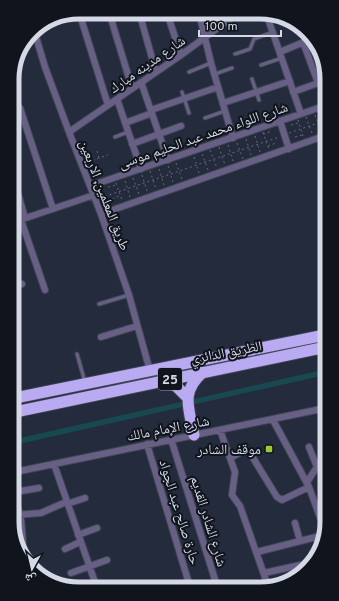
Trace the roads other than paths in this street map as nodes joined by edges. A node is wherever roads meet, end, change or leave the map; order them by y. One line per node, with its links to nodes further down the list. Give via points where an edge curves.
1 (81, 19): 35 (street)
2 (111, 19): 28 (street)
3 (141, 19): 19 (street)
4 (169, 19): 14 (street)
5 (200, 19): 10 (street)
6 (230, 19): 10 (street, شارع مدينه مبارك)
7 (268, 20): 8 (street)
8 (273, 32): 13 (lane, via 255,38 250,49); 15 (street)
9 (36, 38): 46 (street, طريق المعلمين, الاربعين)
10 (205, 38): 14 (street, شارع مدينه مبارك); 16 (street)
11 (306, 41): 15 (street)
12 (308, 44): 22 (street)
13 (235, 54)
14 (181, 55): 19 (street, شارع مدينه مبارك)
15 (280, 55): 17 (lane); 25 (street)
16 (211, 63): 20 (lane); 21 (street)
17 (261, 65)
18 (232, 68): 21 (lane)
19 (156, 72): 24 (street, شارع مدينه مبارك)
20 (189, 72)
21 (214, 74): 27 (street)
22 (320, 79)
23 (252, 80): 29 (lane)
24 (141, 82): 28 (street, شارع مدينه مبارك); 38 (street)
25 (290, 82): 29 (street); 30 (street)
26 (320, 82): 30 (street)
27 (218, 86): 31 (street); 34 (street)
28 (132, 88): 32 (street, شارع مدينه مبارك)
29 (256, 92): 33 (lane); 34 (street)
30 (293, 92): 41 (street)
31 (183, 95): 38 (street); 40 (lane)
32 (117, 99): 35 (street, شارع مدينه مبارك); 44 (street)
33 (259, 100)
34 (223, 103): 39 (street)
35 (108, 105): 46 (street, شارع مدينه مبارك)
36 (20, 108): 59 (street)
37 (320, 108): 41 (street, شارع اللواء محمد عبد الحليم موسى)
38 (152, 111): 44 (street); 48 (street)
39 (225, 111): 42 (lane); 50 (street)
40 (189, 113)
41 (301, 114): 43 (street, شارع اللواء محمد عبد الحليم موسى)
42 (205, 118)
43 (280, 121): 50 (street, شارع اللواء محمد عبد الحليم موسى); 53 (street)
44 (125, 123): 47 (street)
45 (181, 126): 48 (street)
46 (69, 132): 56 (street, طريق المعلمين, الاربعين)
47 (128, 132): 49 (lane); 52 (street)
48 (159, 134): 52 (street); 54 (street)
49 (115, 137)
50 (234, 137): 54 (street, شارع اللواء محمد عبد الحليم موسى)
51 (320, 138): 53 (street)
52 (132, 144): 55 (street)
53 (289, 149): 60 (street)
54 (170, 159): 55 (street, شارع اللواء محمد عبد الحليم موسى)
55 (140, 169): 56 (street, شارع اللواء محمد عبد الحليم موسى, via 115,181)
56 (90, 186): 57 (street, طريق المعلمين, الاربعين)
57 (95, 197): 59 (street); 60 (street, طريق المعلمين, الاربعين)
58 (19, 202): 61 (street)
59 (53, 209): 61 (street)
60 (101, 214): 66 (street, طريق المعلمين, الاربعين)
61 (23, 219): 62 (street); 65 (street)
62 (19, 220)
63 (22, 284): 64 (street)
64 (19, 285)
65 (45, 290)
66 (129, 296): 67 (lane); 68 (street, طريق المعلمين, الاربعين)
67 (99, 304)
68 (137, 326): 70 (street); 73 (street, طريق المعلمين, الاربعين)
69 (320, 336): 73 (highway, الطريق الدائري / 25)
70 (101, 337)
71 (320, 349): 74 (highway, الطريق الدائري / 25)
72 (77, 354): 76 (lane)
73 (150, 371): 76 (highway, الطريق الدائري / 25)
74 (203, 372): 75 (highway, الطريق الدائري / 25); 77 (highway, via 193,381)
75 (165, 380): 77 (highway); 79 (highway, الطريق الدائري / 25)
76 (86, 384): 78 (highway, الطريق الدائري / 25)
77 (187, 396): 83 (highway)
78 (19, 397)
79 (19, 411)
80 (320, 411): 81 (street, شارع الإمام مالك)
81 (273, 420): 82 (street, شارع الإمام مالك); 90 (street)
82 (220, 430): 83 (street, شارع الإمام مالك); 87 (street)
83 (194, 435): 84 (street, شارع الإمام مالك)
84 (171, 439): 85 (street, شارع الإمام مالك); 113 (street, شارع الشادر القديم)
85 (147, 444): 88 (street, شارع الإمام مالك); 112 (street, حارة صالح عبد الجواد)
86 (309, 447): 90 (street, via 317,467)
87 (230, 458): 90 (street, via 243,451 250,452 277,497 282,500); 104 (street, via 235,475 232,495 240,506)
88 (54, 464): 89 (street, شارع الإمام مالك); 94 (street)
89 (19, 471)
90 (308, 485): 96 (street)
91 (39, 488): 92 (street)
92 (19, 491)
93 (86, 498): 94 (street)
94 (66, 503): 95 (street, via 41,513); 99 (street)
95 (19, 514)
96 (320, 517)
97 (295, 523): 101 (street)
98 (97, 528): 99 (street)
99 (78, 534): 102 (street)
100 (318, 536): 101 (street)
101 (300, 541): 104 (street)
102 (80, 542): 103 (street); 107 (street)
103 (65, 549)
104 (256, 552): 109 (street)
105 (107, 560): 107 (street)
106 (301, 565): 109 (street)
107 (89, 566): 108 (street); 111 (street)
108 (71, 573)
109 (264, 573): 110 (street)
110 (267, 581)
111 (95, 582)
112 (188, 582)
113 (216, 582)

